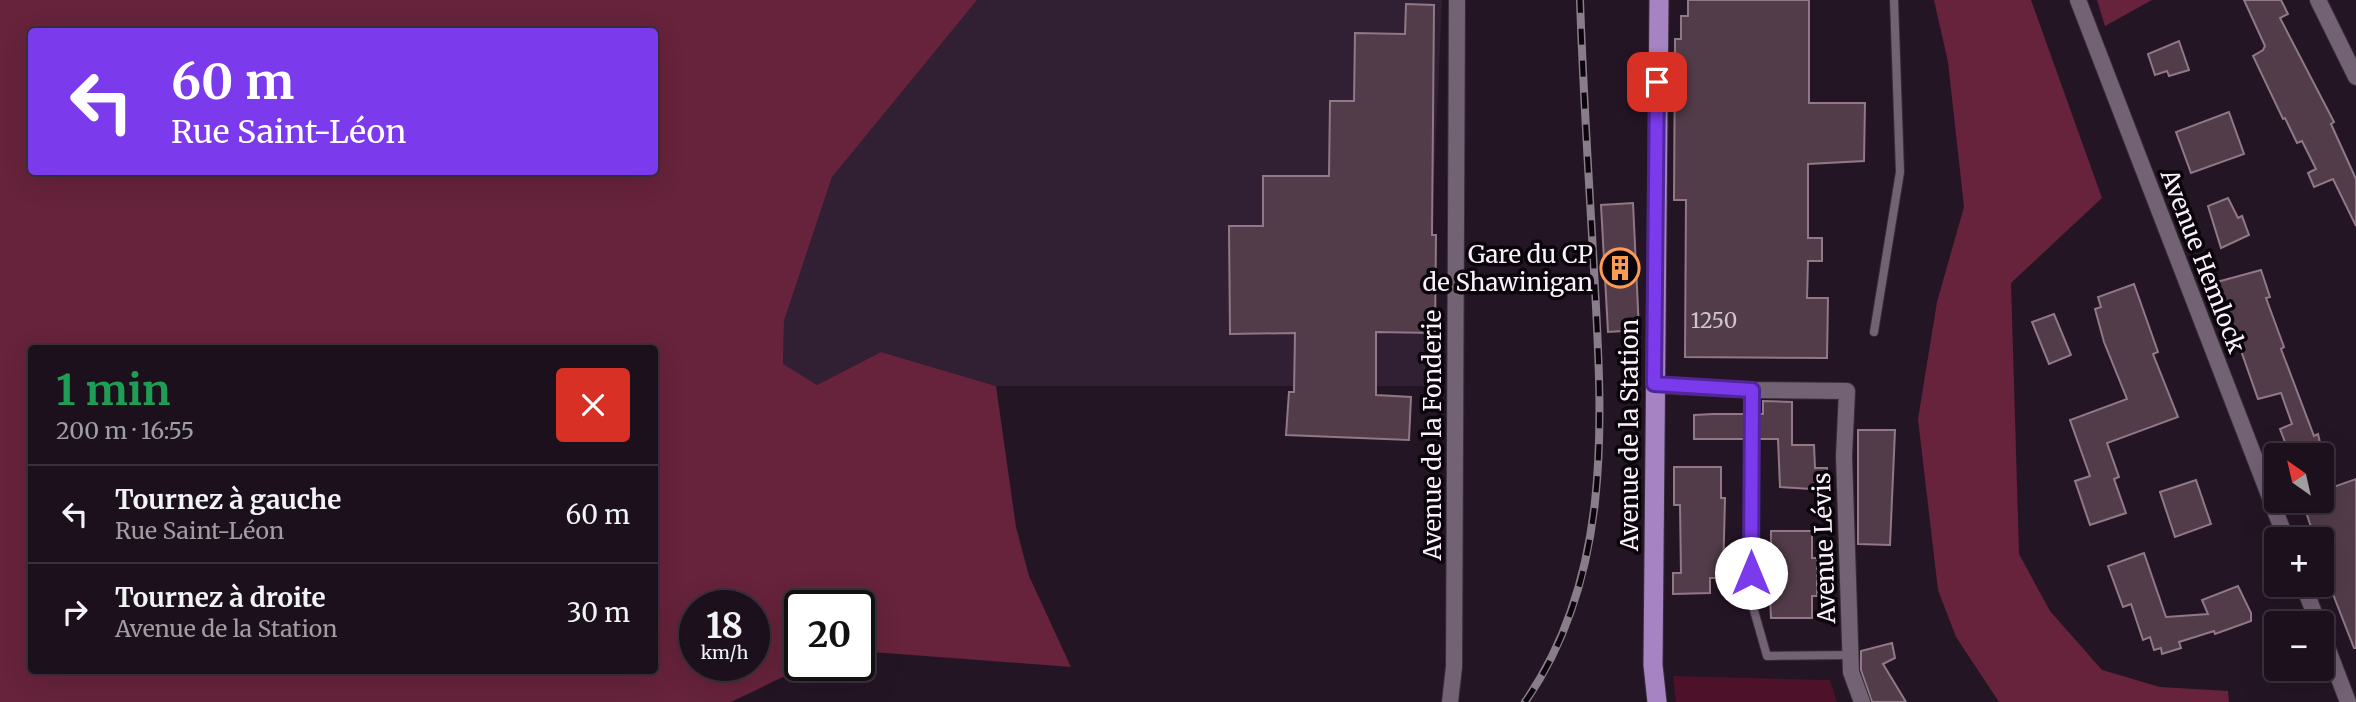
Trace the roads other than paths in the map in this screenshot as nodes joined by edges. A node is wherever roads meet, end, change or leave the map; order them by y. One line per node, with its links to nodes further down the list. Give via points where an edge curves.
1 (1457, 0): 13 (street, Avenue de la Fonderie, via 1454,653)
2 (1658, 0): 8 (main road, Avenue de la Station)
3 (1894, 0): 7 (lane, via 1900,172)
4 (2078, 0): 10 (street, Avenue Hemlock)
5 (2318, 0): 6 (street)
6 (2356, 77)
7 (1874, 332)
8 (1654, 384): 9 (street); 14 (main road, Avenue de la Station, via 1653,665)
9 (1752, 390): 11 (lane, via 1751,600 1768,656); 11 (street, Avenue Lévis, via 1847,391 1844,456)
10 (2281, 527)
11 (1851, 655): 15 (street, Avenue Lévis, via 1851,672)
12 (2334, 665): 16 (street)
13 (1450, 702)
14 (1657, 702)
15 (1862, 702)
16 (2348, 702)

